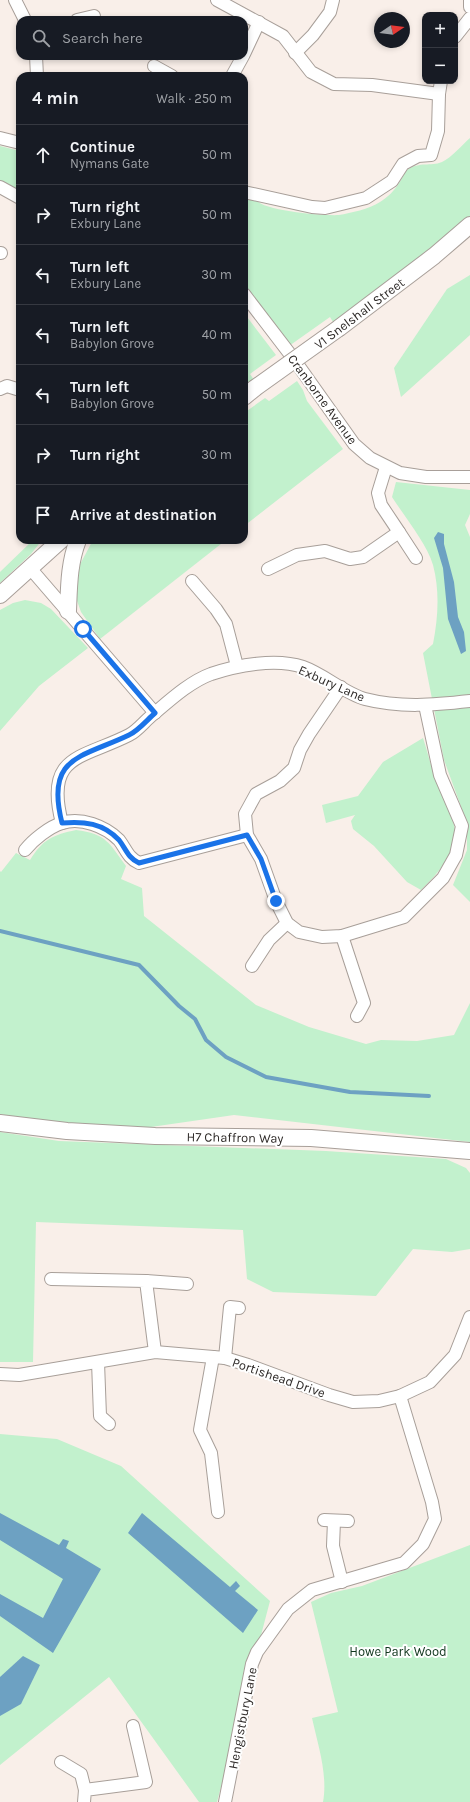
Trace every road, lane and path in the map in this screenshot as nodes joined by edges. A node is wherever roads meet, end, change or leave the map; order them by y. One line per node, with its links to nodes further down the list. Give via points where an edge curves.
1 (15, 0): 6 (street)
2 (217, 0): 8 (street)
3 (332, 0): 13 (street, via 330,12)
4 (470, 0): 5 (street)
5 (470, 7)
6 (23, 16)
7 (248, 16): 10 (street)
8 (248, 16)
9 (470, 18): 11 (street)
10 (259, 22): 12 (street); 13 (street, via 283,36)
11 (458, 33)
12 (248, 45)
13 (295, 53): 21 (street, via 311,72 334,84)
14 (36, 60): 17 (street)
15 (240, 60): 19 (street)
16 (154, 66): 18 (street)
17 (37, 72)
18 (165, 72)
19 (234, 72)
20 (441, 84): 21 (street)
21 (439, 94): 25 (street, via 438,131 432,155 418,156 403,164 392,181 366,198 325,208)
22 (0, 138): 23 (street)
23 (16, 142)
24 (0, 187): 26 (street)
25 (248, 193)
26 (16, 196)
27 (470, 225): 31 (street, V1 Snelshall Street, bridge, via 434,256)
28 (248, 299): 32 (street, Cranborne Avenue, via 354,444 370,458)
29 (0, 389): 30 (street, via 7,386)
30 (16, 389)
31 (249, 393)
32 (386, 467): 33 (street, Cranborne Avenue, via 400,473 426,477); 34 (street, via 378,493 381,505)
33 (470, 477)
34 (399, 532): 38 (street); 40 (street, via 363,557 350,559 325,551 297,554)
35 (47, 544): 39 (street)
36 (56, 544): 39 (street)
37 (76, 544): 43 (street, via 69,573)
38 (416, 558)
39 (35, 563): 42 (street); 43 (street)
40 (268, 568)
41 (192, 581): 44 (street, via 226,624)
42 (0, 594)
43 (68, 611): 48 (street)
44 (237, 666): 45 (street, Exbury Lane, via 276,663 303,667); 48 (street, Exbury Lane, via 209,675)
45 (342, 687): 47 (street, Exbury Lane, via 363,699 395,705); 50 (street, via 309,734 294,768 280,781 256,794 245,814)
46 (470, 701): 47 (street, Exbury Lane)
47 (425, 705): 53 (street, via 440,775 462,826 456,855 443,878 404,917)
48 (155, 713): 49 (street, Exbury Lane, via 130,734 79,756 66,766 57,785 58,808)
49 (62, 823): 50 (street, via 80,821 98,826 118,840 131,859 139,863); 51 (street, via 33,840)
50 (247, 835): 52 (street, via 261,859 276,901)
51 (25, 850)
52 (288, 923): 53 (street, via 299,932 307,934 322,937); 54 (street, via 269,940)
53 (342, 936): 55 (street, via 364,1003)
54 (252, 966)
55 (357, 1016)
56 (0, 1123): 57 (street, H7 Chaffron Way, via 67,1131 155,1136 311,1138)
57 (470, 1151)
58 (51, 1279): 59 (street)
59 (146, 1281): 60 (street); 63 (street)
60 (187, 1284)
61 (239, 1308): 64 (street, via 230,1307)
62 (470, 1320): 67 (street, Portishead Drive, via 455,1355 430,1382)
63 (155, 1352): 64 (street, Portishead Drive); 65 (street, Portishead Drive)
64 (219, 1358): 67 (street, Portishead Drive, via 248,1364 353,1402 379,1401); 69 (street, via 200,1430 211,1453)
65 (98, 1362): 66 (street, Portishead Drive, via 19,1375); 68 (street, via 100,1416)
66 (0, 1374)
67 (400, 1396): 71 (street, Hengistbury Lane, via 435,1519 423,1544 404,1563)
68 (109, 1424)
69 (218, 1512)
70 (348, 1521): 71 (street, via 329,1520)
71 (342, 1582): 76 (street, Hengistbury Lane, via 312,1590 288,1609 257,1652 252,1664)
72 (133, 1726): 74 (street, via 146,1782)
73 (61, 1762): 74 (street, via 81,1774)
74 (85, 1790): 75 (street)
75 (84, 1802)
76 (225, 1802)

